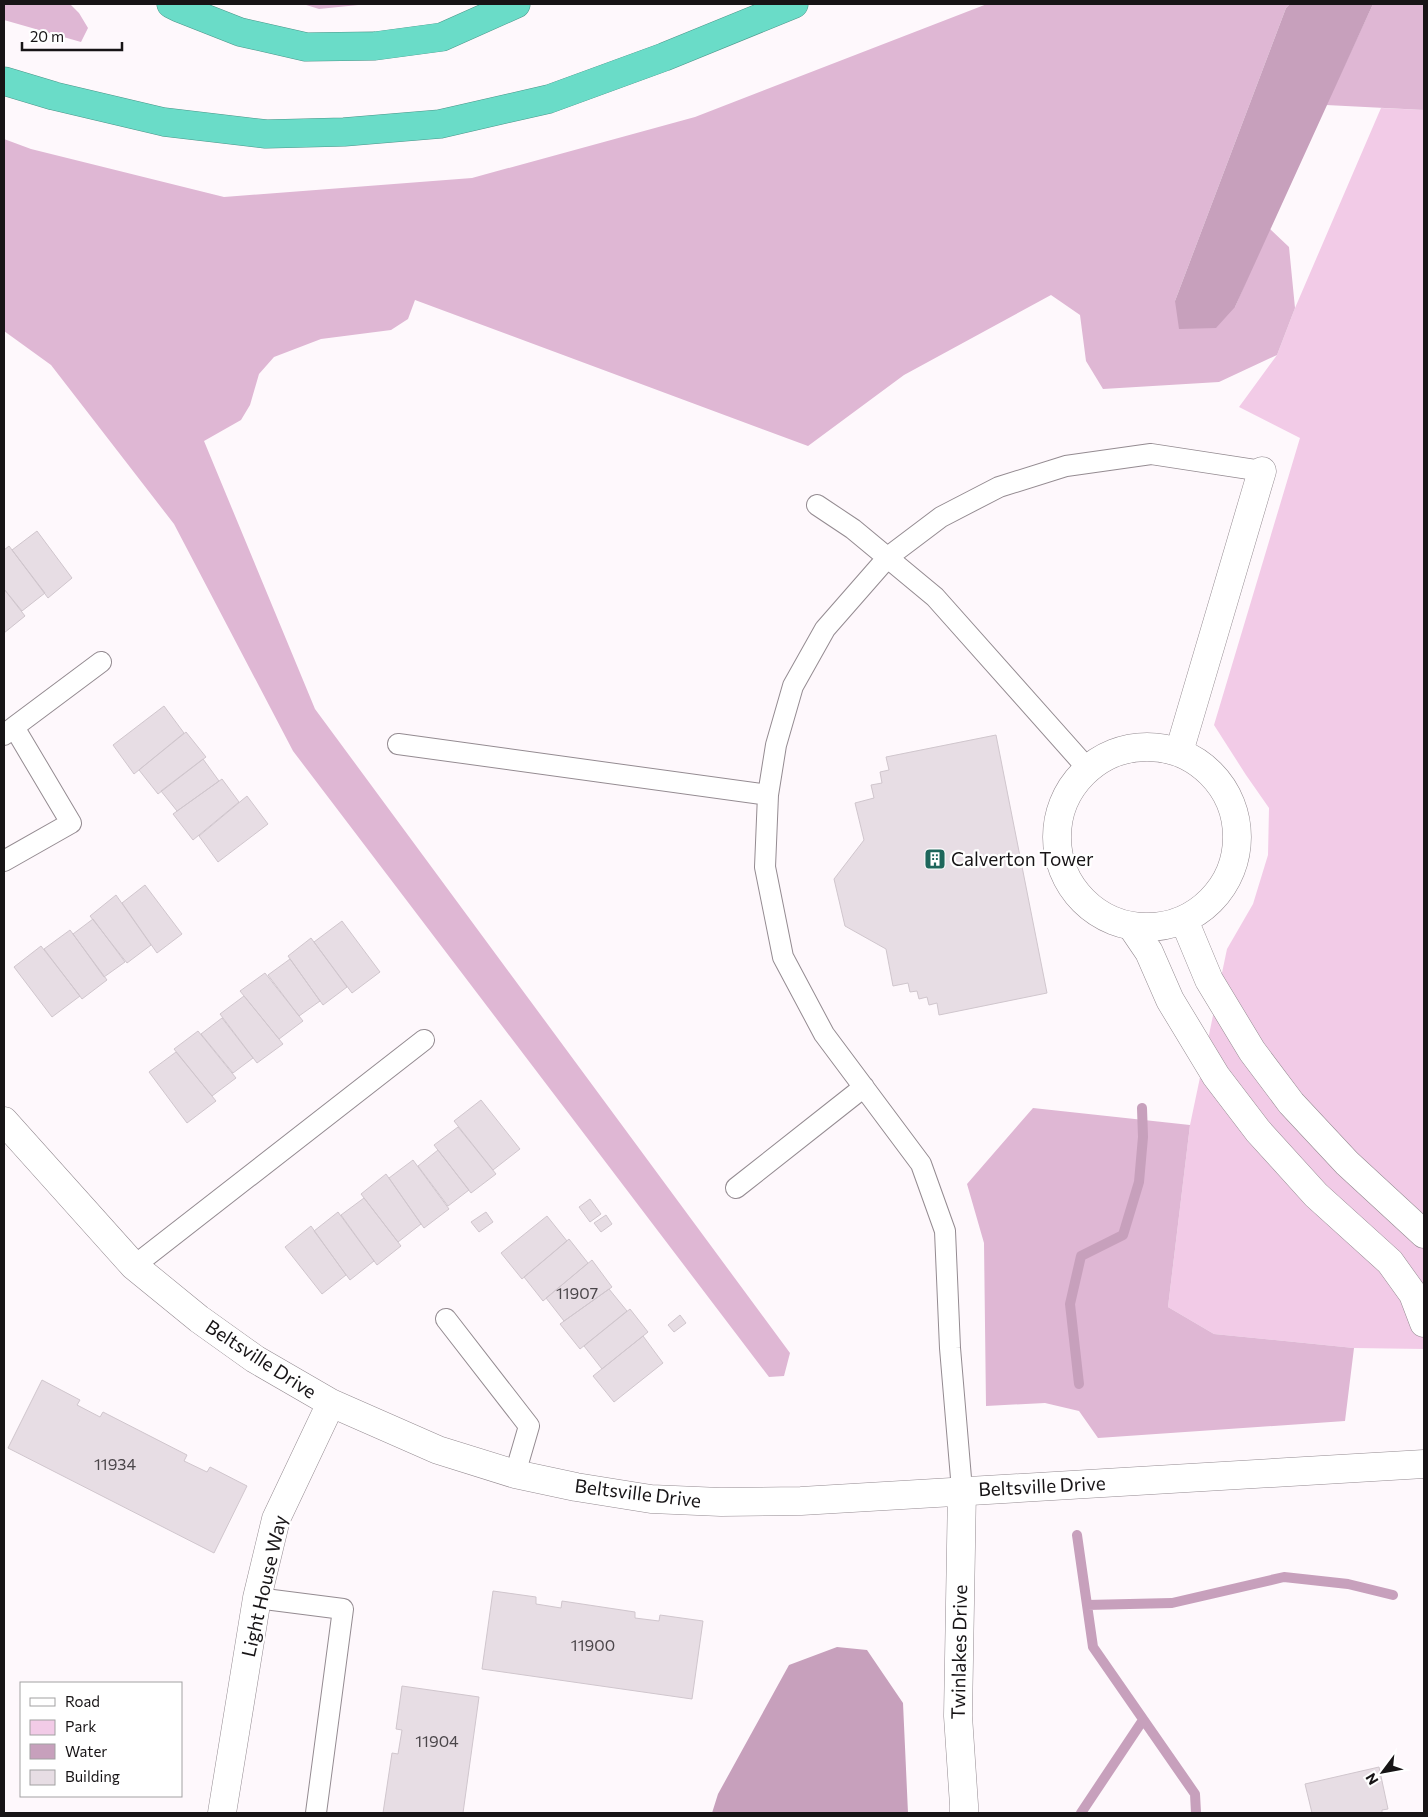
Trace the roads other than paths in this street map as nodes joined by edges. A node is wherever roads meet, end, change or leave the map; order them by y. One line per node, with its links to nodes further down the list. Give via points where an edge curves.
1 (171, 4): 2 (highway, via 240,32 306,47 375,46 442,37)
2 (516, 4)
3 (794, 4): 4 (highway, via 549,99 440,124 266,134 164,122)
4 (4, 81)
5 (1262, 471): 7 (lane, via 1151,454 1066,466 999,488 966,504 941,517); 11 (street)
6 (817, 505): 7 (lane, via 853,528)
7 (888, 557): 12 (lane, via 935,597); 13 (lane, via 825,629 793,686 776,745)
8 (100, 662): 9 (lane)
9 (9, 731): 14 (lane, via 71,823)
10 (398, 744): 13 (lane)
11 (1179, 752): 12 (street, via 1137,747 1120,751); 15 (street, via 1204,767 1221,784 1232,805 1237,827 1237,851 1231,873 1219,893 1203,909)
12 (1088, 768): 16 (street, via 1065,800 1059,820 1057,843 1061,865 1083,901 1110,920)
13 (768, 795): 18 (lane, via 765,867 784,957 824,1034)
14 (4, 862)
15 (1184, 920): 16 (street, via 1163,927); 20 (street, via 1209,980 1252,1051 1291,1103)
16 (1132, 927): 22 (street, via 1149,952 1170,1000 1216,1076 1258,1131)
17 (424, 1040): 24 (lane)
18 (864, 1087): 21 (lane); 30 (lane, via 921,1164 945,1231 950,1348)
19 (4, 1121): 24 (street, Beltsville Drive)
20 (1346, 1164): 22 (street); 23 (street)
21 (736, 1188)
22 (1316, 1195): 26 (street, via 1390,1262 1413,1294)
23 (1424, 1234)
24 (134, 1266): 27 (street, Beltsville Drive, via 255,1360)
25 (446, 1319): 29 (lane, via 529,1426)
26 (1424, 1323)
27 (331, 1403): 29 (street, Beltsville Drive, via 438,1450); 31 (street, Light House Way, via 276,1519)
28 (1424, 1464): 30 (street, Beltsville Drive)
29 (515, 1474): 30 (street, Beltsville Drive, via 651,1499 721,1502)
30 (962, 1490): 34 (street, Twinlakes Drive, via 958,1716)
31 (257, 1598): 32 (street, Light House Way); 33 (lane, via 343,1609)
32 (222, 1813)
33 (316, 1813)
34 (964, 1813)

